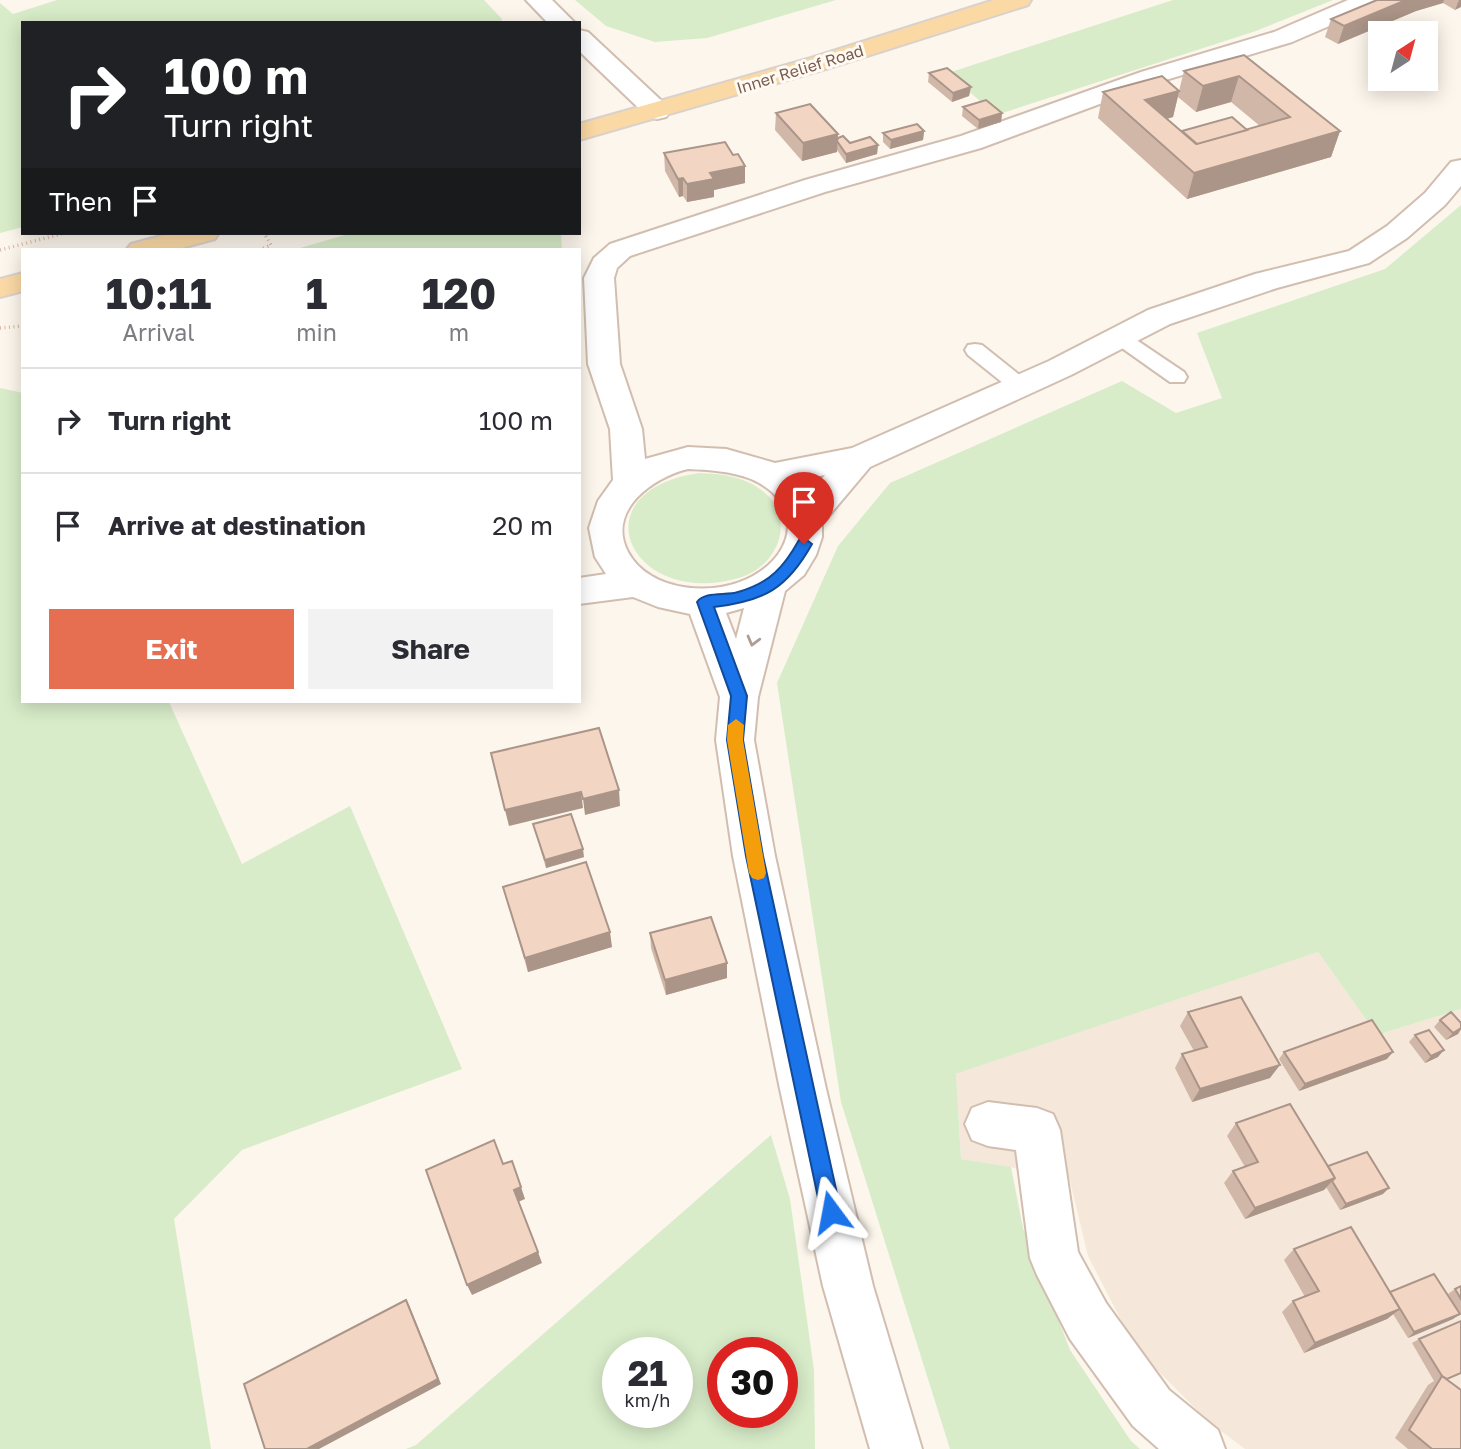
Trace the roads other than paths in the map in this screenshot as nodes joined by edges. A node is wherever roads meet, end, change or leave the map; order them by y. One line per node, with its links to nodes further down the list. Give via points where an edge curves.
1 (538, 0): 4 (street)
2 (1020, 0): 6 (main road, Inner Relief Road)
3 (1369, 0): 17 (street, via 1283,37 1150,77 971,142 815,186 620,250 604,264 599,278 604,363)
4 (561, 21)
5 (581, 39): 6 (street)
6 (657, 111): 7 (main road, Inner Relief Road)
7 (581, 131)
8 (1461, 168): 13 (street, via 1435,199 1359,257 1266,281 1171,313)
9 (197, 235): 10 (main road)
10 (149, 248)
11 (21, 283): 12 (main road)
12 (0, 288)
13 (1119, 337): 15 (lane); 16 (street)
14 (975, 350): 16 (lane)
15 (1177, 377)
16 (1020, 386): 19 (street)
17 (626, 429): 18 (street); 21 (street)
18 (688, 458): 20 (street, via 718,458); 21 (street, via 647,471)
19 (858, 459): 20 (street); 22 (street)
20 (773, 475): 22 (street, via 789,488)
21 (630, 482): 23 (street, via 614,500 605,521)
22 (806, 519): 26 (street, via 804,544 791,568)
23 (605, 537): 24 (street); 25 (street, via 620,569)
24 (581, 562)
25 (636, 583): 27 (street); 28 (street, via 661,595)
26 (768, 586): 28 (street, via 738,598); 29 (street, one-way to 29)
27 (581, 591)
28 (704, 602): 29 (street)
29 (739, 696): 31 (street, via 735,740 754,856 848,1286)
30 (988, 1124): 32 (street, via 1037,1130 1054,1258 1088,1321 1151,1408)
31 (896, 1449)
32 (1199, 1449)

